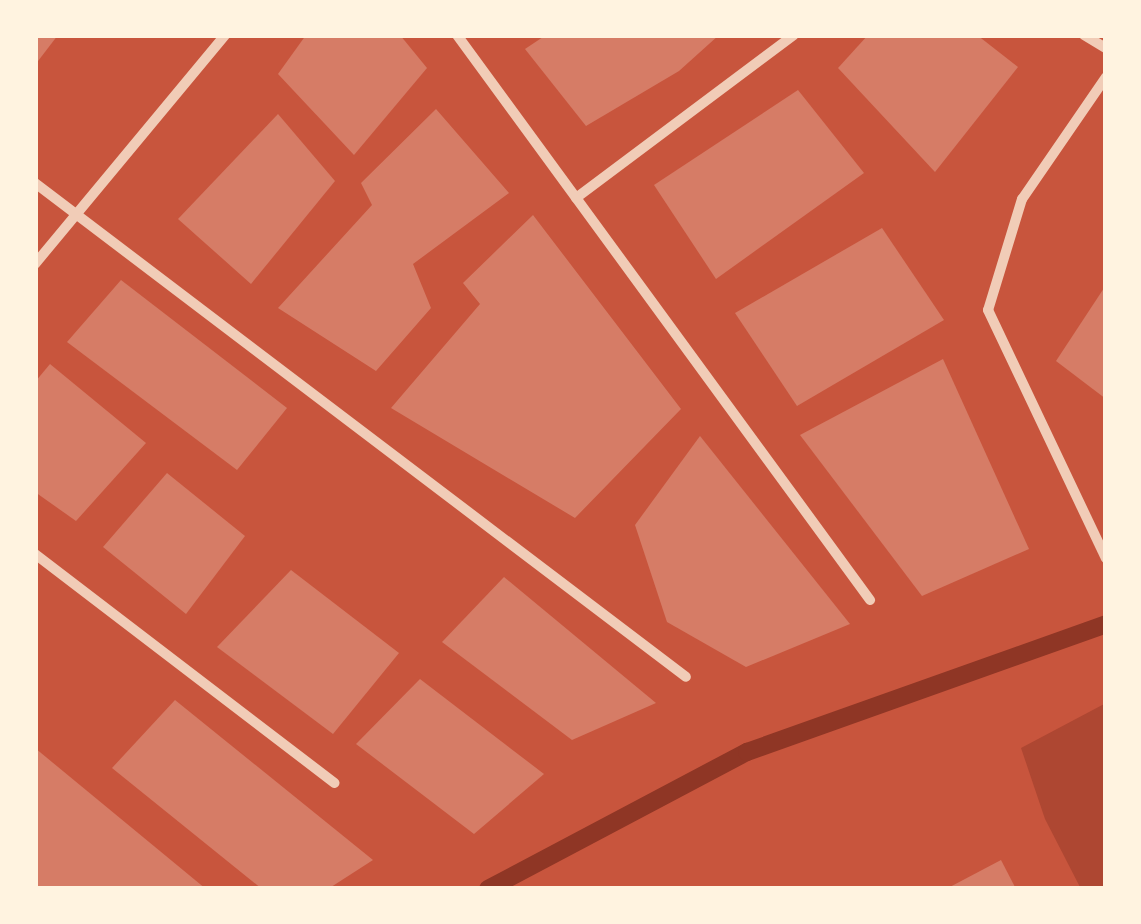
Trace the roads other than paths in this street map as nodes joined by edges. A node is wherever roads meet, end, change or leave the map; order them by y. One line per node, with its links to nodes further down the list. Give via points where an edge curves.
1 (224, 35): 9 (street)
2 (457, 35): 8 (street)
3 (794, 35): 8 (street)
4 (1084, 35): 5 (street)
5 (1106, 48)
6 (1106, 77): 12 (street, via 1022,198 988,310)
7 (35, 183): 9 (street)
8 (576, 198): 13 (street)
9 (81, 215): 10 (street); 14 (street)
10 (35, 264)
11 (35, 554): 15 (street)
12 (1106, 558)
13 (870, 600)
14 (686, 678)
15 (335, 783)

